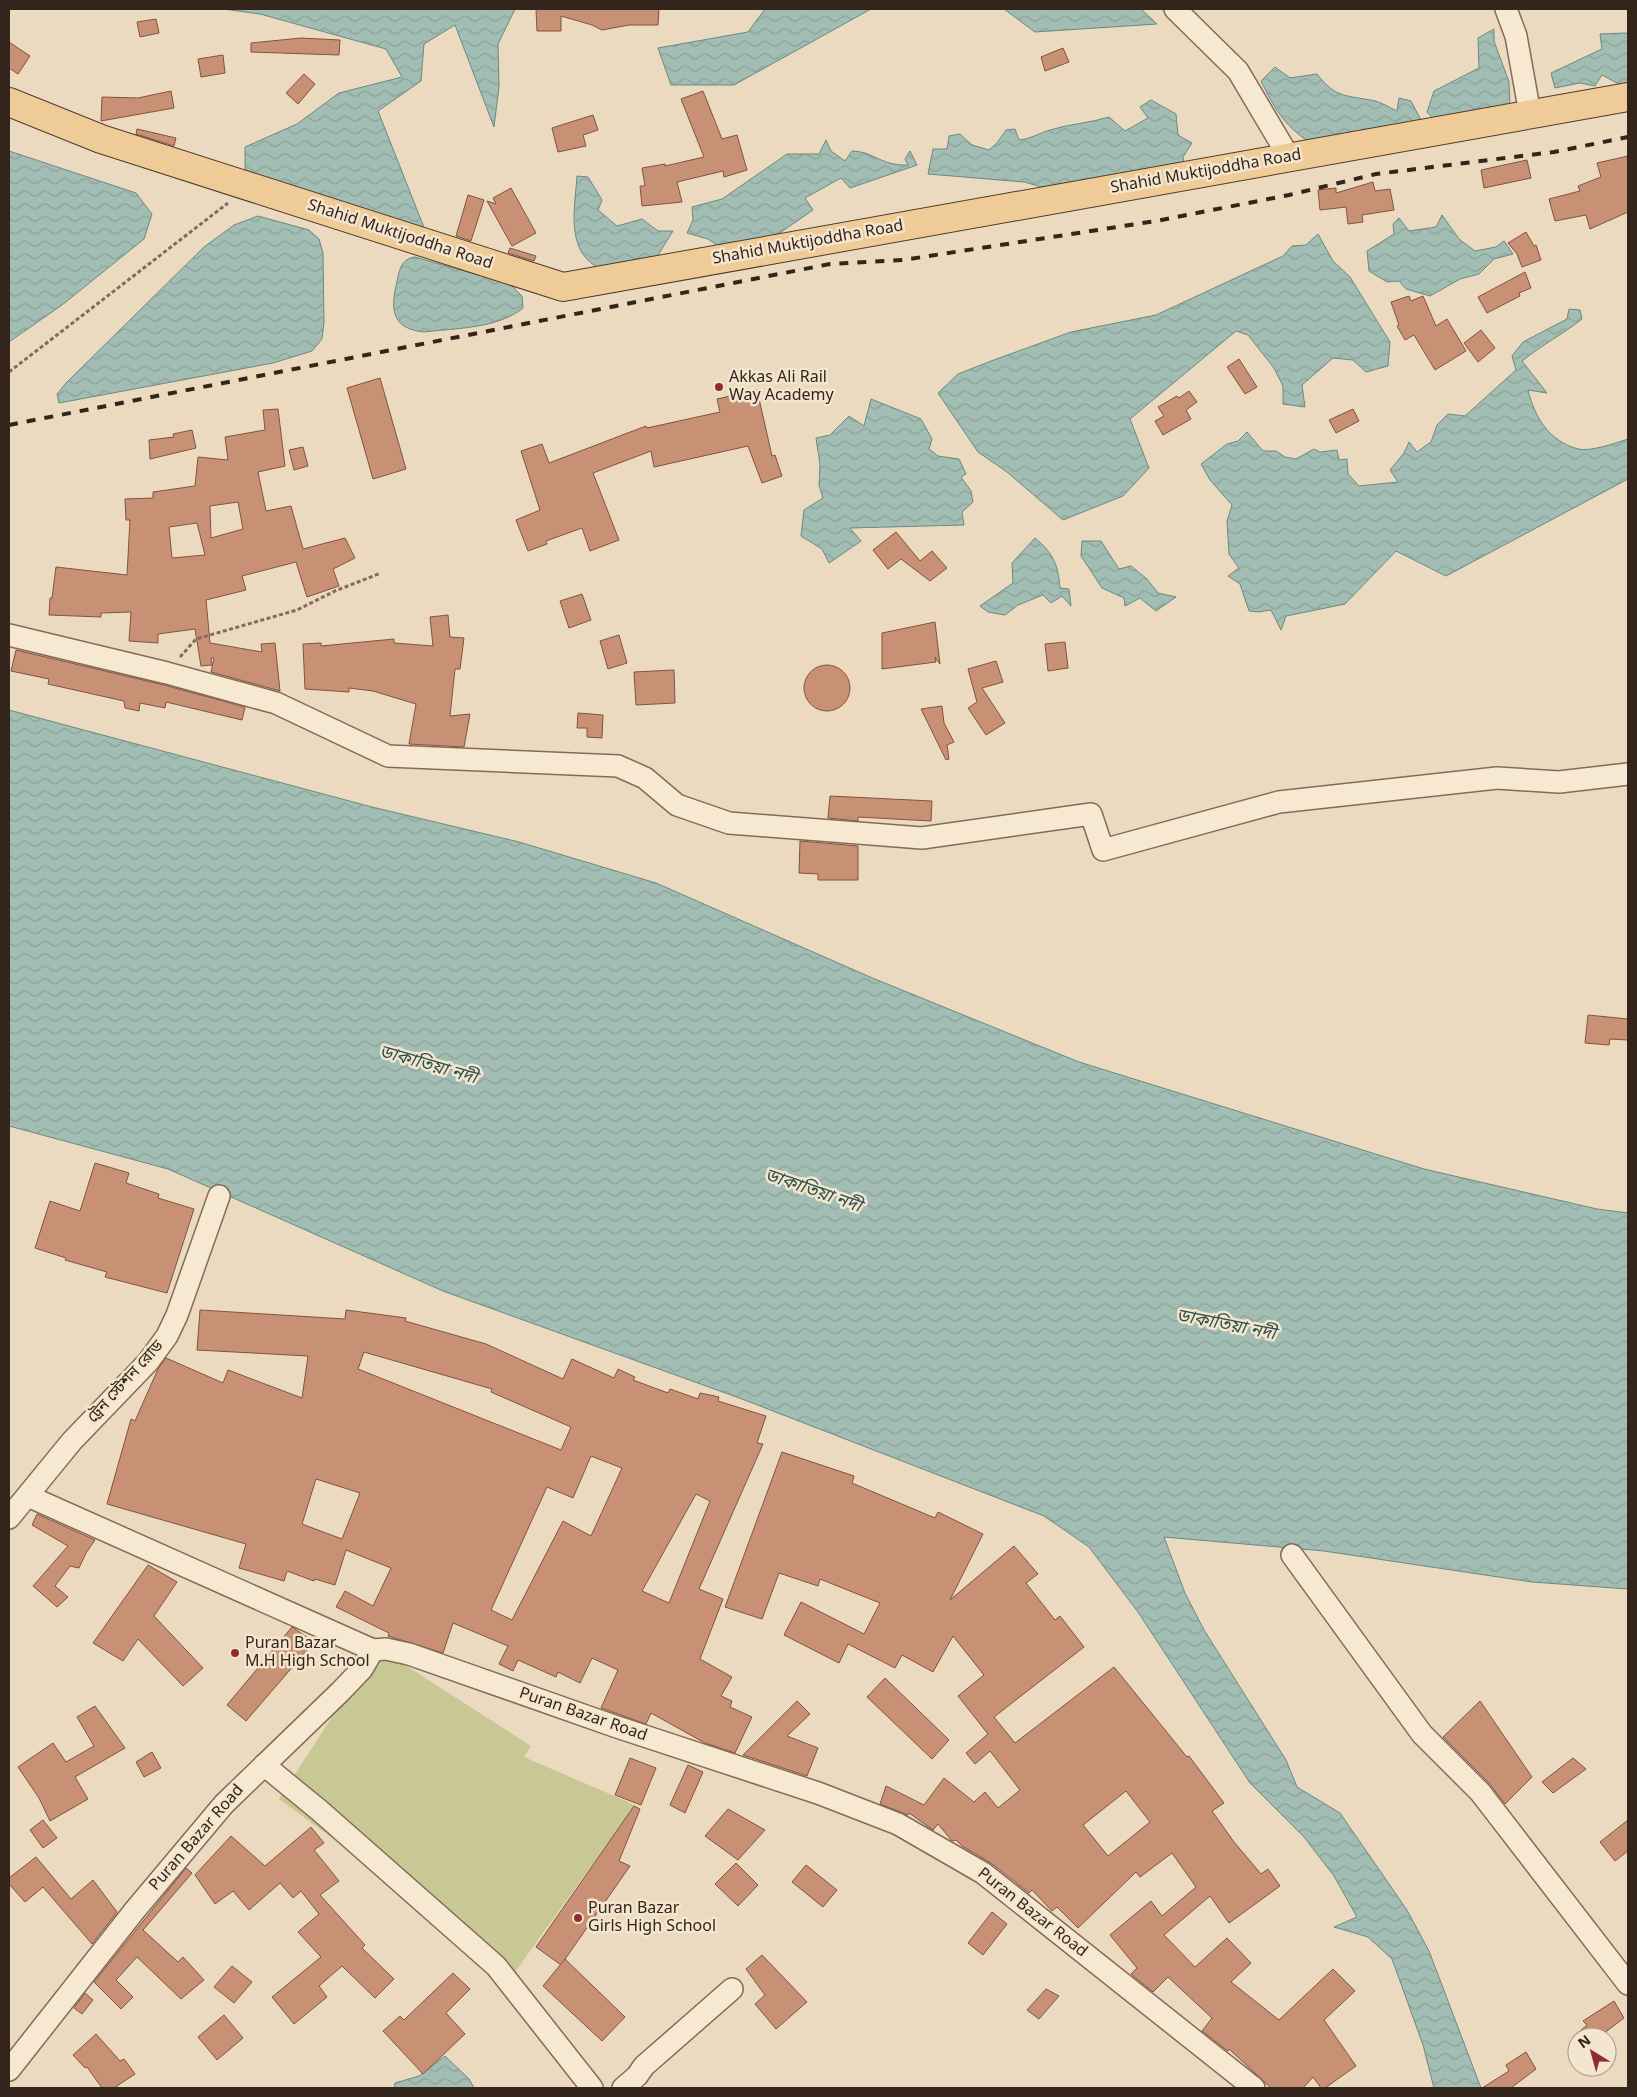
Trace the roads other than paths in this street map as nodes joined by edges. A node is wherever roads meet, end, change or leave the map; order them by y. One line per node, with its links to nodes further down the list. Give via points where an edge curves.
1 (1174, 9): 6 (street, via 1238,71)
2 (1506, 9): 5 (street, via 1516,36)
3 (1628, 97): 5 (main road, Shahid Muktijoddha Road)
4 (9, 102): 6 (main road, Shahid Muktijoddha Road, via 101,139 563,287)
5 (1530, 114): 6 (main road, Shahid Muktijoddha Road)
6 (1289, 157)
7 (9, 635): 8 (street, via 276,703 388,756 618,766 644,778 677,805 729,823 922,838 1091,814 1103,850 1278,802 1496,778 1558,782)
8 (1628, 774)
9 (219, 1196): 10 (street, ট্রেন স্টেশন রোড, via 167,1336 148,1362 72,1441)
10 (28, 1496): 11 (street, ট্রেন স্টেশন রোড); 13 (street)
11 (9, 1518)
12 (1292, 1555): 15 (street, via 1422,1734 1480,1792)
13 (373, 1650): 14 (street, Puran Bazar Road, via 362,1669); 20 (street, Puran Bazar Road, via 409,1654 818,1793 898,1824 983,1872)
14 (264, 1765): 17 (street, Puran Bazar Road, via 224,1804); 18 (street, via 496,1966)
15 (1628, 1984)
16 (732, 1989): 19 (street)
17 (9, 2070)
18 (592, 2088)
19 (623, 2088)
20 (1254, 2088)

